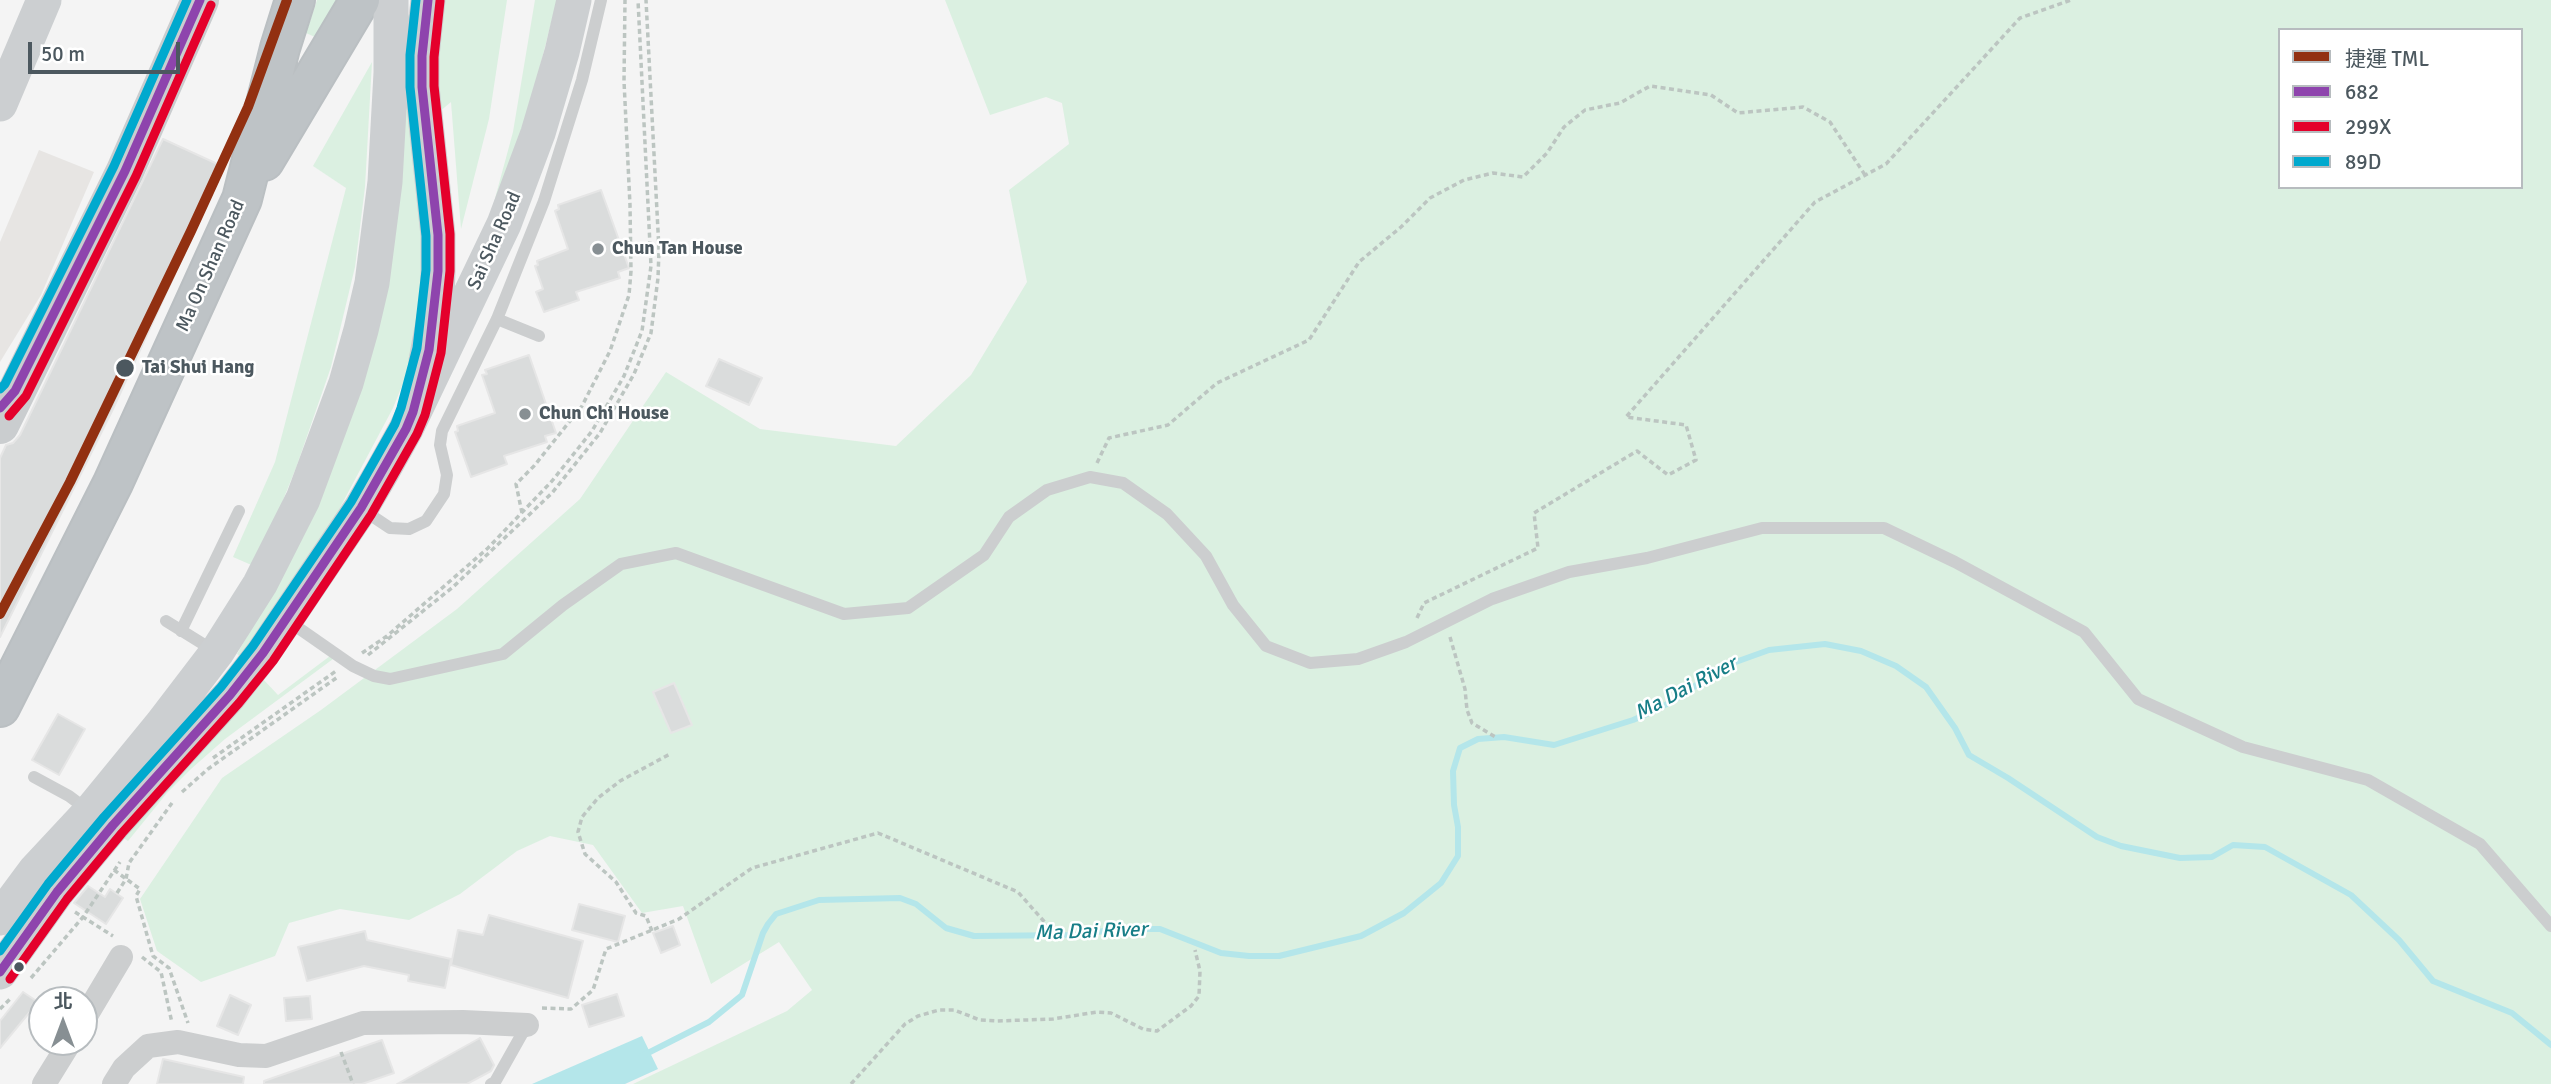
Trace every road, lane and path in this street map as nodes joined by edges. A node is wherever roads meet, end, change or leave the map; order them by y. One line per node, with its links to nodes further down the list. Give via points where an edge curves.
1 (44, 0): 12 (main road)
2 (201, 0): 17 (main road, via 125,171)
3 (295, 0): 14 (highway, Ma On Shan Road)
4 (360, 0): 14 (highway)
5 (391, 0): 28 (main road, via 385,182 369,295 355,352 303,499 260,584)
6 (428, 0): 18 (main road, via 422,87 438,271 429,350)
7 (574, 0): 18 (main road, Sai Sha Road, via 538,133 504,224)
8 (601, 0): 15 (lane, via 560,153)
9 (625, 0): 22 (path, via 629,295 610,351 582,406 516,484)
10 (646, 0): 22 (path, via 659,250 651,333 600,433)
11 (2071, 0): 13 (path, via 2020,18 1886,164)
12 (0, 104)
13 (1865, 175): 19 (path, via 1830,122 1802,107 1738,113 1711,95 1650,86 1620,103 1585,110 1564,127 1547,153 1522,177 1493,173 1464,180 1430,198 1359,262 1309,340 1217,383 1168,425 1109,438); 27 (path, via 1815,202 1626,416 1686,425 1696,460 1668,475 1637,451 1534,513 1538,548 1424,603)
14 (242, 198): 30 (highway, Ma On Shan Road, via 113,483)
15 (497, 318): 16 (lane); 20 (lane, via 442,431 446,485 433,514 418,526 399,530 381,524)
16 (539, 336)
17 (5, 408)
18 (413, 412): 20 (main road, Sai Sha Road)
19 (1090, 477): 27 (lane, via 1123,483 1167,514 1206,556 1233,605 1266,646 1310,663 1358,659); 29 (lane, via 1047,490 1009,517 984,555 908,607 844,614 676,553 621,564 503,654 390,679)
20 (360, 508): 23 (main road, Sai Sha Road)
21 (239, 510): 25 (lane)
22 (524, 520): 29 (path, via 453,587)
23 (286, 620): 29 (lane); 31 (main road, Sai Sha Road, via 230,695)
24 (166, 621): 25 (lane)
25 (181, 631): 28 (lane)
26 (1448, 632): 32 (path, via 1472,723)
27 (1406, 642): 40 (lane, via 1492,599 1569,572 1647,558 1762,528 1884,528 2084,632 2138,699 2243,747 2368,780 2480,844)
28 (217, 652): 31 (main road)
29 (353, 666): 37 (path, via 176,797 129,863)
30 (0, 707)
31 (174, 733): 35 (main road); 45 (main road)
32 (1497, 738)
33 (670, 754): 41 (path, via 598,798 582,817 578,832 585,854 616,881 635,913 646,916)
34 (34, 777): 35 (lane)
35 (90, 812): 39 (main road)
36 (107, 864): 37 (path)
37 (126, 879): 38 (path); 48 (path, via 140,889 136,896 153,956 169,968)
38 (117, 893)
39 (0, 918)
40 (2551, 926)
41 (652, 931): 42 (path, via 679,919 752,868 878,833 1018,892); 47 (path, via 606,949 593,990 571,1009)
42 (1056, 935)
43 (1195, 950): 55 (path, via 1199,996 1157,1031 1111,1013 997,1021 939,1010 905,1024)
44 (121, 957): 46 (street)
45 (0, 972)
46 (98, 996)
47 (528, 1016): 49 (street, via 363,1023); 54 (lane)
48 (191, 1032)
49 (335, 1034): 52 (street, via 266,1056 178,1042 148,1046); 53 (path)
50 (61, 1056): 51 (street)
51 (44, 1084)
52 (114, 1084)
53 (353, 1084)
54 (491, 1084)
55 (850, 1084)

